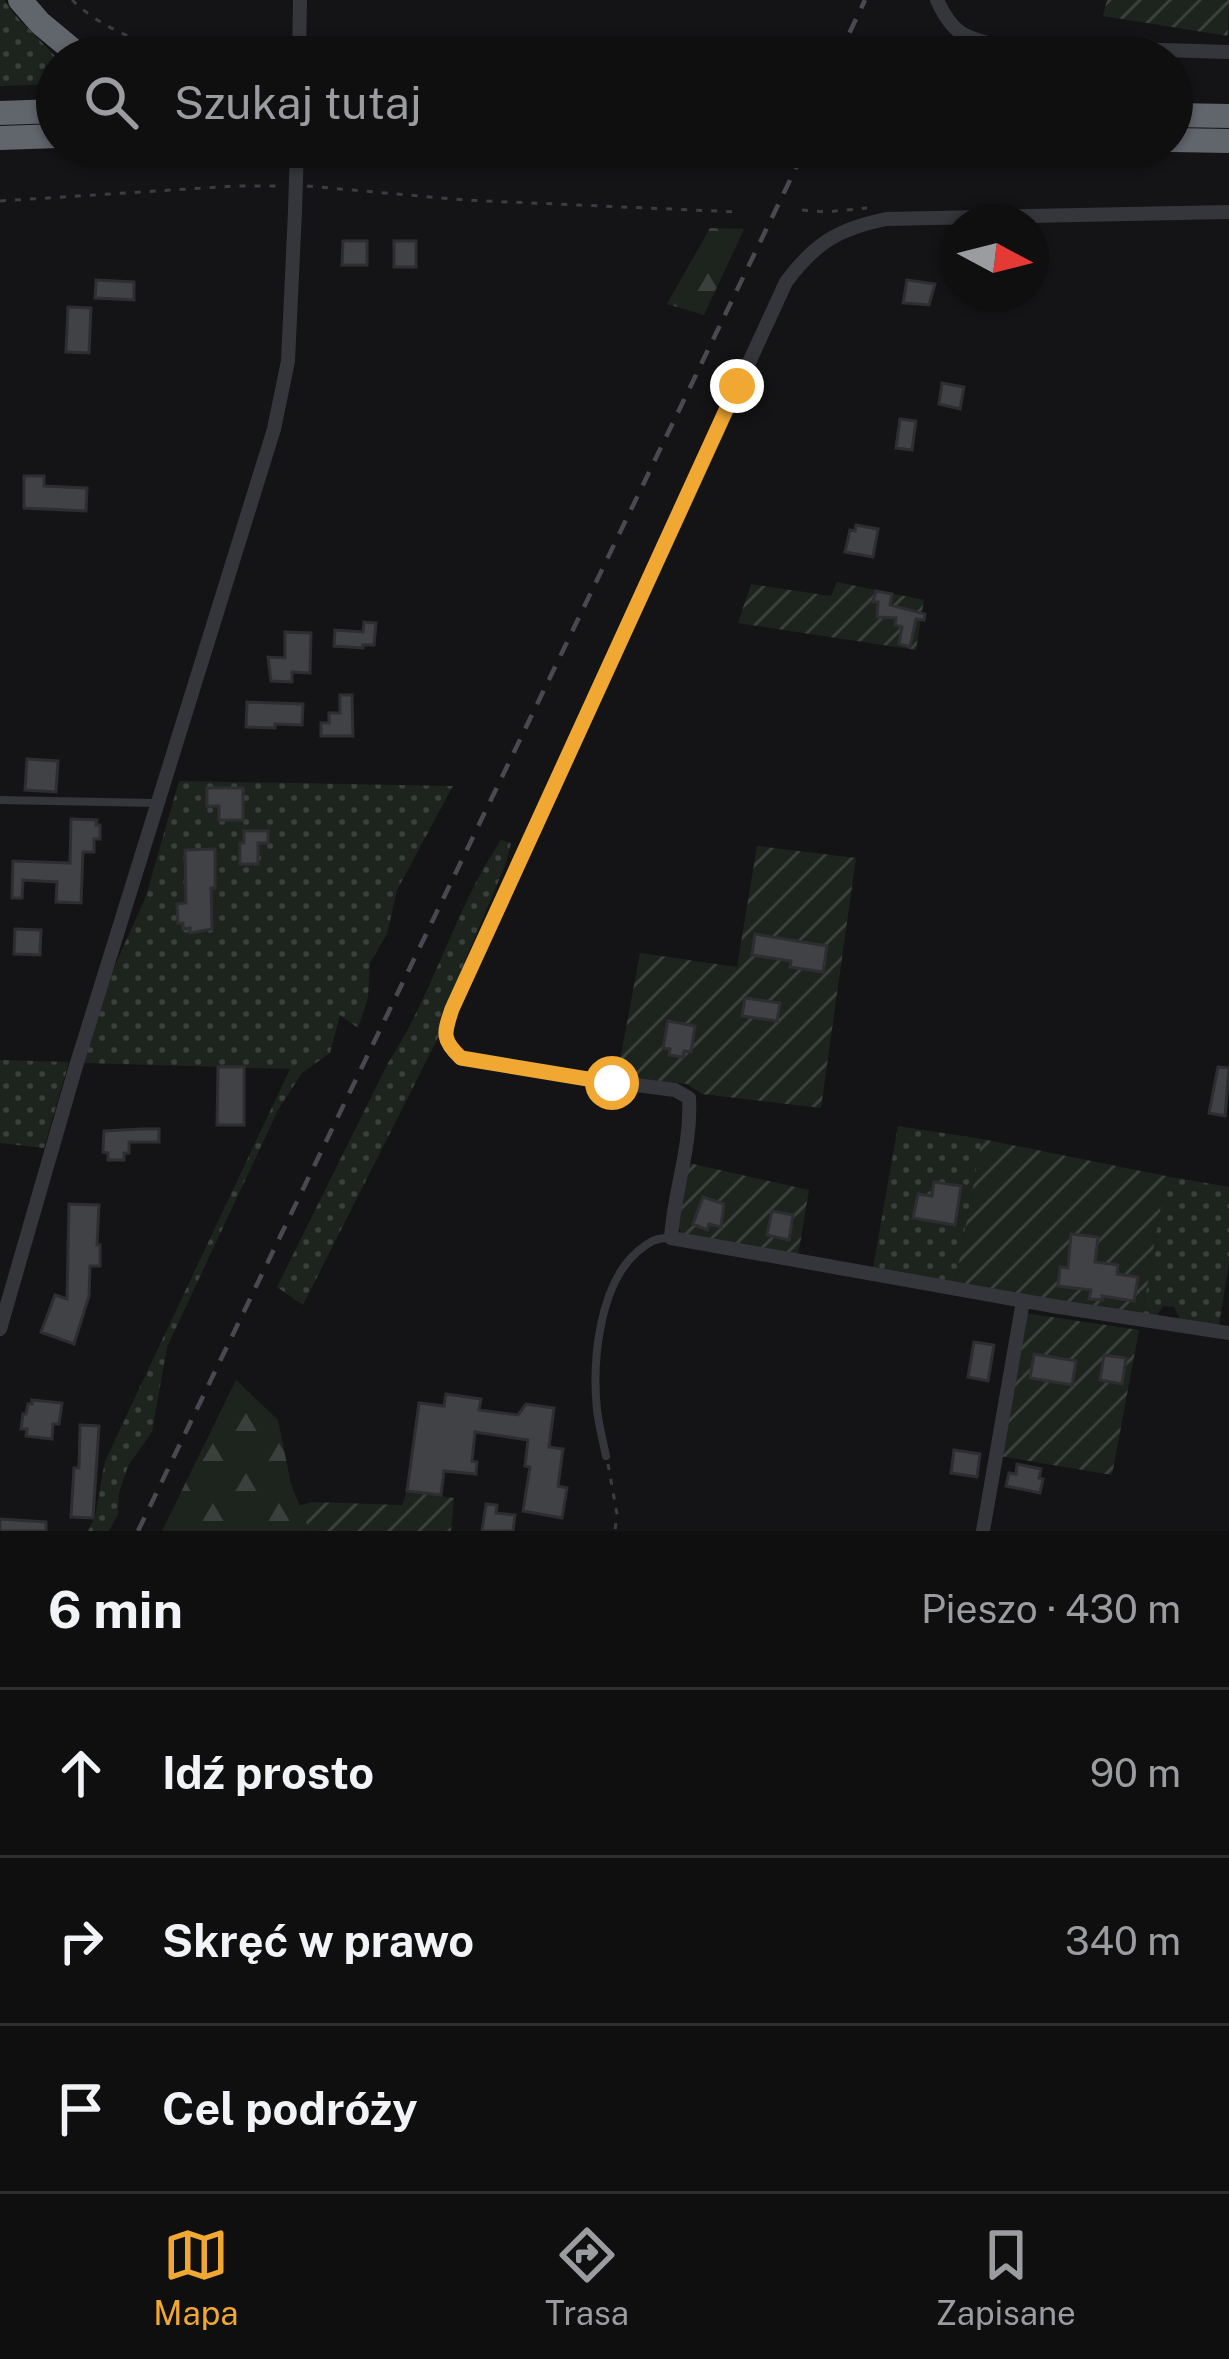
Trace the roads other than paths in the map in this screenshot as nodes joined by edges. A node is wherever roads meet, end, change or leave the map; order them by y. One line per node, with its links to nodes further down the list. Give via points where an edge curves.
1 (20, 0): 4 (highway)
2 (300, 0): 5 (street)
3 (938, 0): 6 (street)
4 (56, 36)
5 (299, 36)
6 (964, 36)
7 (1193, 51): 8 (street)
8 (1229, 52)
9 (36, 112): 10 (highway)
10 (0, 113)
11 (1193, 115): 12 (highway)
12 (1229, 116)
13 (36, 137): 14 (highway)
14 (0, 138)
15 (1193, 140): 16 (highway)
16 (1229, 141)
17 (296, 168): 20 (street, bridge, via 282,395)
18 (1229, 212): 21 (street, via 886,219 826,240 785,282 445,1032 461,1058 689,1098)
19 (0, 800): 20 (lane)
20 (158, 802): 23 (street)
21 (671, 1238): 22 (street); 25 (lane, via 646,1244 611,1285 596,1378)
22 (1023, 1301): 24 (street); 26 (street)
23 (0, 1329)
24 (1229, 1333)
25 (606, 1456)
26 (983, 1531)

